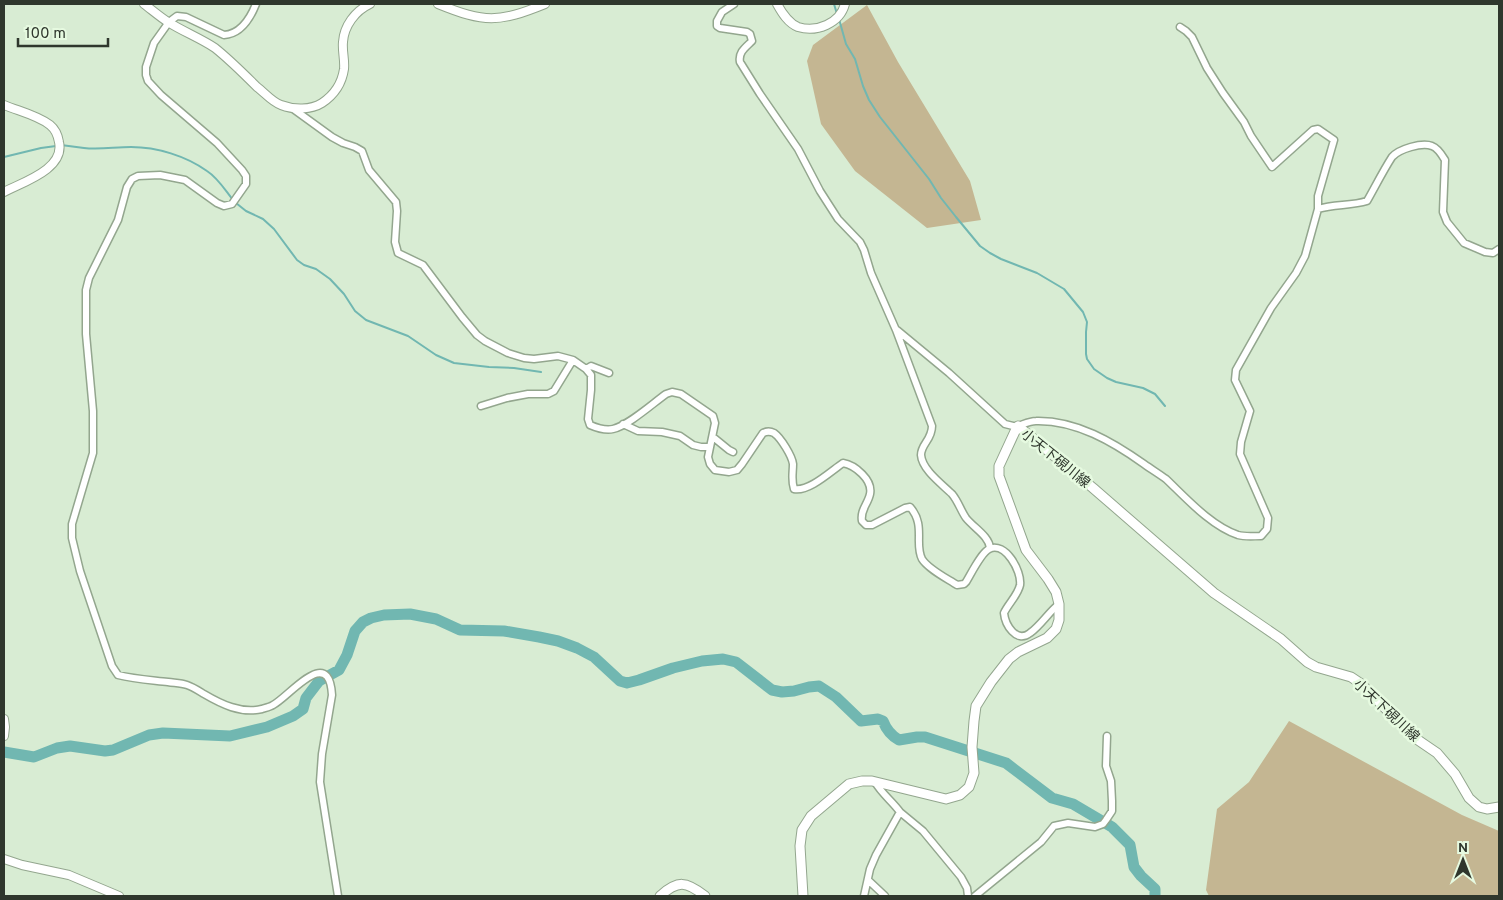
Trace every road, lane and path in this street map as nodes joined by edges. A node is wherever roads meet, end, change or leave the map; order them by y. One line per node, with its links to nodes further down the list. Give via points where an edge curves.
1 (144, 4): 9 (street)
2 (256, 4): 9 (street, via 240,29 230,35 186,17 177,16)
3 (370, 4): 12 (street, via 357,13 345,31 344,67 336,90 318,106)
4 (438, 4): 5 (street, via 483,18 514,16)
5 (545, 4)
6 (734, 4): 16 (street, via 722,12 716,21 717,26 750,34 752,41 740,53 740,62 798,149 824,198 860,242)
7 (777, 4): 8 (street, via 787,19 797,26 811,29 826,26 837,19)
8 (845, 4)
9 (169, 22): 12 (street, via 211,46 270,98); 37 (street, via 148,57 148,81 224,150 246,176 246,184 232,204 224,206 185,180 160,175 138,176 127,187 118,220 86,290 93,453 72,524 73,545 112,666 118,675 187,685 230,708 260,709 274,705 313,674 318,672 326,677 332,686 332,695 320,782)
10 (1180, 27): 14 (street, via 1192,37 1207,68 1272,167 1312,130 1318,129 1334,140 1318,196)
11 (4, 106): 13 (street, via 52,126 60,144 59,156 52,166)
12 (292, 108): 17 (street, via 332,137 362,151 369,170 396,202 394,242 398,253 423,265 477,335 524,358 558,356)
13 (4, 192)
14 (1318, 209): 15 (street, via 1367,201 1394,155 1418,145 1433,146 1445,160 1443,212 1448,222 1464,243 1485,252 1494,253); 22 (street, via 1305,256 1236,370 1235,380 1250,411 1240,454 1268,518 1267,529 1261,536 1238,535 1223,527 1164,478 1100,436 1055,422 1034,421)
15 (1499, 249)
16 (896, 330): 22 (street, via 950,373 1005,424); 26 (street, via 932,426 930,439 921,453 922,460 935,479 953,495 966,518)
17 (573, 360): 18 (street); 20 (street, via 548,394 528,394)
18 (586, 369): 19 (street, via 591,366); 21 (street, via 590,375 590,425 612,429)
19 (609, 373)
20 (481, 406)
21 (623, 424): 23 (street, via 672,392 681,394 712,416 716,423); 24 (street, via 638,431 680,436 701,447)
22 (1017, 427): 27 (main road, 小天下硯川線, via 999,466 999,476 1026,550 1056,592); 32 (main road, 小天下硯川線, via 1214,593 1274,634 1307,662 1360,683 1415,738 1436,753 1455,774 1469,798 1479,806 1487,809)
23 (712, 437): 24 (street); 25 (street)
24 (710, 447): 26 (street, via 710,464 715,470 729,472 742,464 763,432 775,434 788,450 793,462 792,483 799,490 811,486 843,463 853,466 865,477 870,488 861,514 862,521 872,525 910,508 916,515 922,560 957,585 966,582)
25 (733, 452)
26 (990, 548): 27 (street, via 1005,553 1019,572 1020,586 1004,613 1011,631 1023,636 1030,633)
27 (1059, 604): 31 (main road, 小天下硯川線, via 1056,629 1047,638 1009,659 976,706 974,773 969,787 960,795 946,799)
28 (4, 719): 29 (street)
29 (4, 736)
30 (1107, 736): 44 (street, via 1106,766 1111,781 1112,811 1104,822 1096,827 1068,823 1054,826 1041,842)
31 (876, 782): 33 (street); 40 (main road, 小天下硯川線, via 849,784 810,816 802,830 800,846)
32 (1499, 807)
33 (900, 812): 35 (street, via 876,855); 43 (street, via 923,831 961,876)
34 (4, 859): 36 (street, via 69,875)
35 (868, 880): 41 (street); 42 (street)
36 (119, 896)
37 (338, 896)
38 (660, 896): 39 (main road, via 681,884 693,887)
39 (705, 896)
40 (803, 896)
41 (864, 896)
42 (885, 896)
43 (968, 896)
44 (975, 896)

